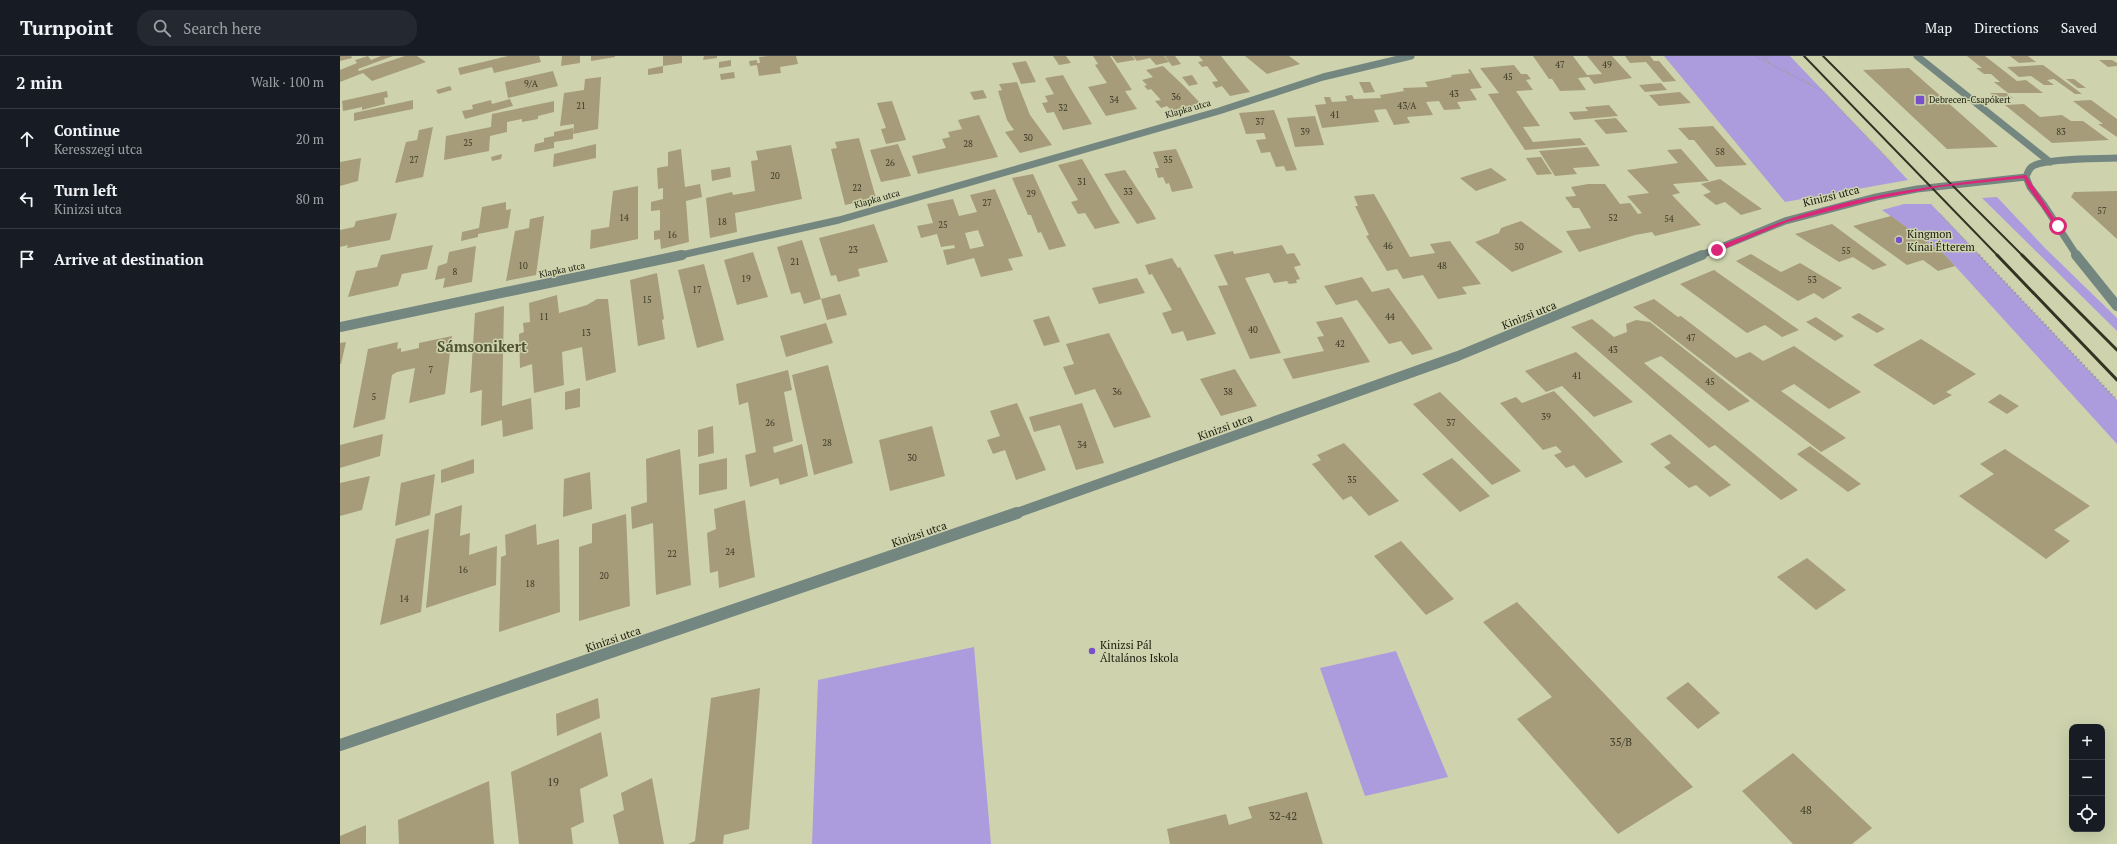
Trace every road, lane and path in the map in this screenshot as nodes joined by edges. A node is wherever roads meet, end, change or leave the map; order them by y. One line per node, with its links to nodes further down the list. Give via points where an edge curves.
1 (1411, 56): 12 (street, Klapka utca, via 1323,77 1219,111 839,220)
2 (1755, 56): 5 (path)
3 (1764, 56): 5 (path)
4 (1917, 56): 7 (street)
5 (1770, 64): 9 (path, via 1823,91)
6 (2117, 158): 7 (street)
7 (2050, 162): 8 (street, via 2035,165 2029,169)
8 (2026, 177): 9 (street, Kinizsi utca); 11 (street, via 2071,249)
9 (1917, 189): 14 (street, Kinizsi utca, via 1785,221 1458,356 1049,502)
10 (1936, 210): 13 (path)
11 (2117, 306)
12 (340, 327)
13 (2117, 400)
14 (340, 746)

